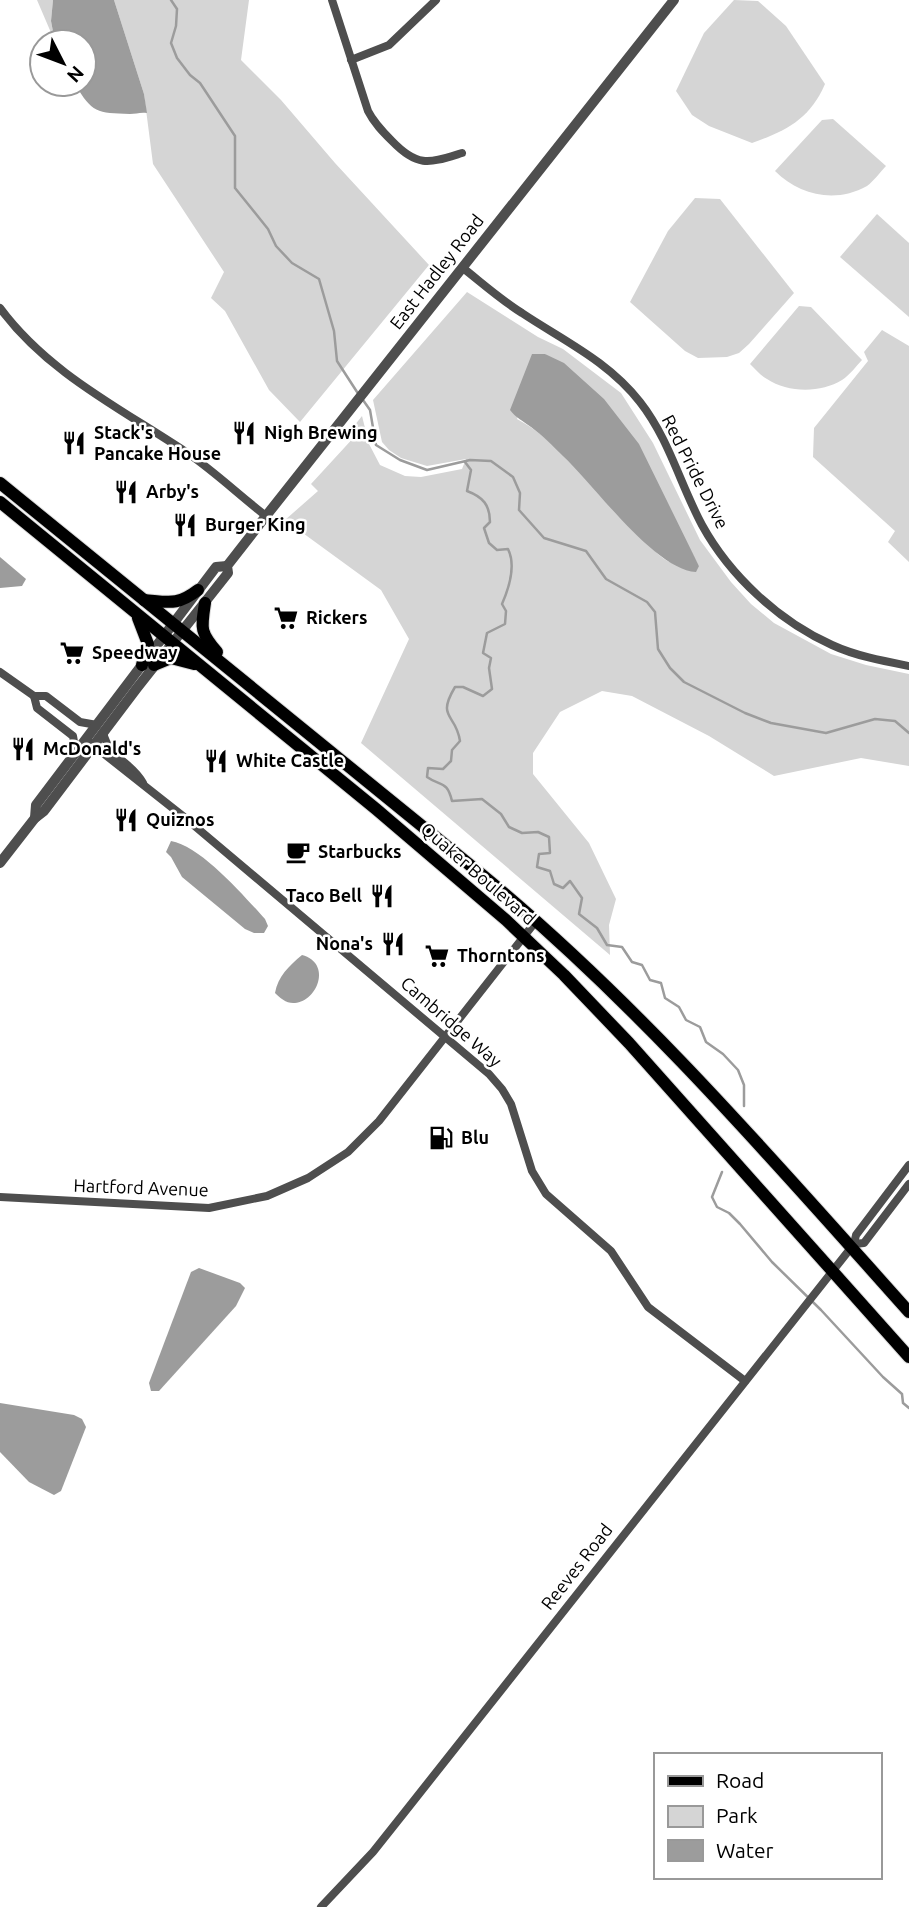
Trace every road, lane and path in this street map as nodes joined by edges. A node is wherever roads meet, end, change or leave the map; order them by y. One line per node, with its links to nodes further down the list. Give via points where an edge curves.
1 (332, 0): 4 (street)
2 (436, 0): 4 (street, via 390,45)
3 (674, 0): 6 (street, East Hadley Road)
4 (351, 60): 5 (street, via 370,116 404,154 428,162)
5 (462, 153)
6 (463, 268): 10 (street, East Hadley Road); 20 (street, Red Pride Drive, via 523,314 603,364 639,400 669,448 702,525 759,597 831,645)
7 (0, 308): 10 (street, via 28,342 68,376 187,453)
8 (0, 483): 13 (main road, Quaker Boulevard)
9 (0, 502): 15 (main road, Quaker Boulevard)
10 (265, 516): 11 (street, East Hadley Road)
11 (227, 566): 12 (street, East Hadley Road, via 216,566); 14 (street, East Hadley Road, via 228,573)
12 (198, 590): 13 (main road, via 175,604); 16 (street, East Hadley Road)
13 (144, 600): 16 (main road, Quaker Boulevard)
14 (205, 603): 16 (street, East Hadley Road); 22 (main road, via 203,636)
15 (134, 612): 17 (main road, Quaker Boulevard); 18 (main road, via 148,643)
16 (178, 627): 17 (street, East Hadley Road); 22 (main road, Quaker Boulevard)
17 (168, 639): 18 (street, East Hadley Road); 19 (main road, Quaker Boulevard)
18 (148, 665): 19 (main road, via 171,658); 24 (street, East Hadley Road)
19 (201, 666): 31 (main road, Quaker Boulevard)
20 (909, 666)
21 (0, 672): 23 (street)
22 (235, 674): 30 (main road, Quaker Boulevard)
23 (34, 696): 24 (street, via 46,696 80,722); 26 (street, via 37,708 73,736)
24 (100, 729): 25 (street, East Hadley Road); 27 (street, Cambridge Way, via 108,748)
25 (90, 743): 26 (street, East Hadley Road); 27 (street, Cambridge Way); 28 (street, East Hadley Road)
26 (76, 753): 28 (street, East Hadley Road, via 36,805)
27 (143, 783): 32 (street, Cambridge Way)
28 (35, 818): 29 (street, East Hadley Road)
29 (0, 863)
30 (536, 921): 31 (street, Hartford Avenue); 36 (main road, Quaker Boulevard, via 664,1043)
31 (524, 937): 32 (street, Hartford Avenue); 37 (main road, Quaker Boulevard, via 628,1042)
32 (446, 1037): 35 (street, Hartford Avenue, via 359,1143 308,1178 267,1196 195,1209); 40 (street, Cambridge Way, via 507,1096 532,1171 546,1194 611,1251 648,1307)
33 (909, 1165): 36 (street, Reeves Road)
34 (909, 1184): 36 (street, Reeves Road, via 864,1243)
35 (0, 1198)
36 (853, 1245): 37 (street, Reeves Road); 38 (main road, Quaker Boulevard)
37 (832, 1270): 39 (main road, Quaker Boulevard); 40 (street, Reeves Road)
38 (909, 1312)
39 (909, 1357)
40 (745, 1381): 41 (street, Reeves Road, via 396,1823)
41 (321, 1907)

